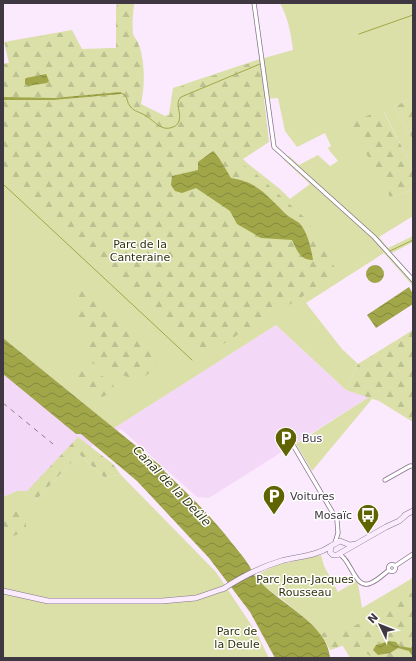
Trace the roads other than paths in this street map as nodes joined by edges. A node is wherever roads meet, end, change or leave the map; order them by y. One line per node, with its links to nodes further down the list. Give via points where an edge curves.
1 (254, 3): 2 (street, via 274,147 374,237)
2 (413, 280)
3 (293, 445): 7 (street, via 337,520)
4 (413, 466): 5 (street)
5 (385, 480)
6 (413, 511): 9 (street)
7 (338, 533): 8 (street); 10 (street)
8 (344, 542): 9 (street); 10 (street, via 340,541); 11 (street, via 347,547)
9 (356, 544): 11 (street)
10 (333, 545): 12 (street); 13 (street, via 329,550)
11 (345, 551): 14 (street); 16 (street)
12 (320, 553): 13 (street); 17 (street, via 282,561 260,569 212,596 182,602 48,601)
13 (331, 554): 14 (street)
14 (339, 554): 16 (street)
15 (413, 554): 16 (street, via 395,566 394,571 389,570 371,583 362,583 357,579)
16 (344, 557)
17 (3, 591)

